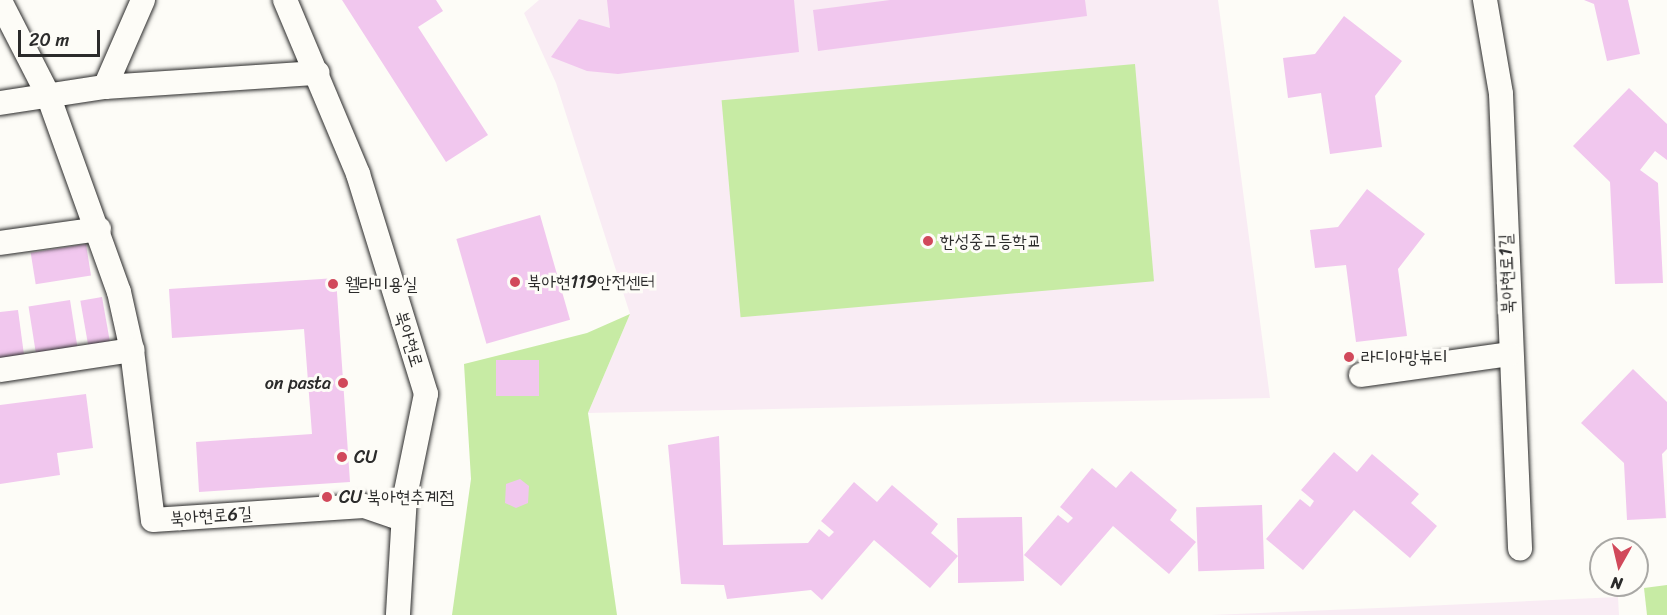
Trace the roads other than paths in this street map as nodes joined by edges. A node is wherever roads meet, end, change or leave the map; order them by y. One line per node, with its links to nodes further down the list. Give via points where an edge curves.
1 (143, 0): 6 (street)
2 (285, 0): 5 (street, 북아현로)
3 (1485, 0): 12 (street, 북아현로1길, via 1501,94)
4 (0, 1): 7 (street, 북아현로6길)
5 (318, 73): 6 (street); 15 (street, 북아현로, via 358,174 426,394)
6 (105, 87): 7 (street)
7 (48, 95): 8 (street); 9 (street, 북아현로6길)
8 (0, 103)
9 (99, 229): 10 (street); 11 (street, 북아현로6길)
10 (0, 243)
11 (132, 350): 13 (street); 15 (street, 북아현로6길, via 153,520 364,506)
12 (1510, 354): 14 (street); 16 (street, 북아현로1길)
13 (0, 370)
14 (1361, 375)
15 (402, 519): 17 (street, 북아현로)
16 (1520, 549)
17 (398, 615)

